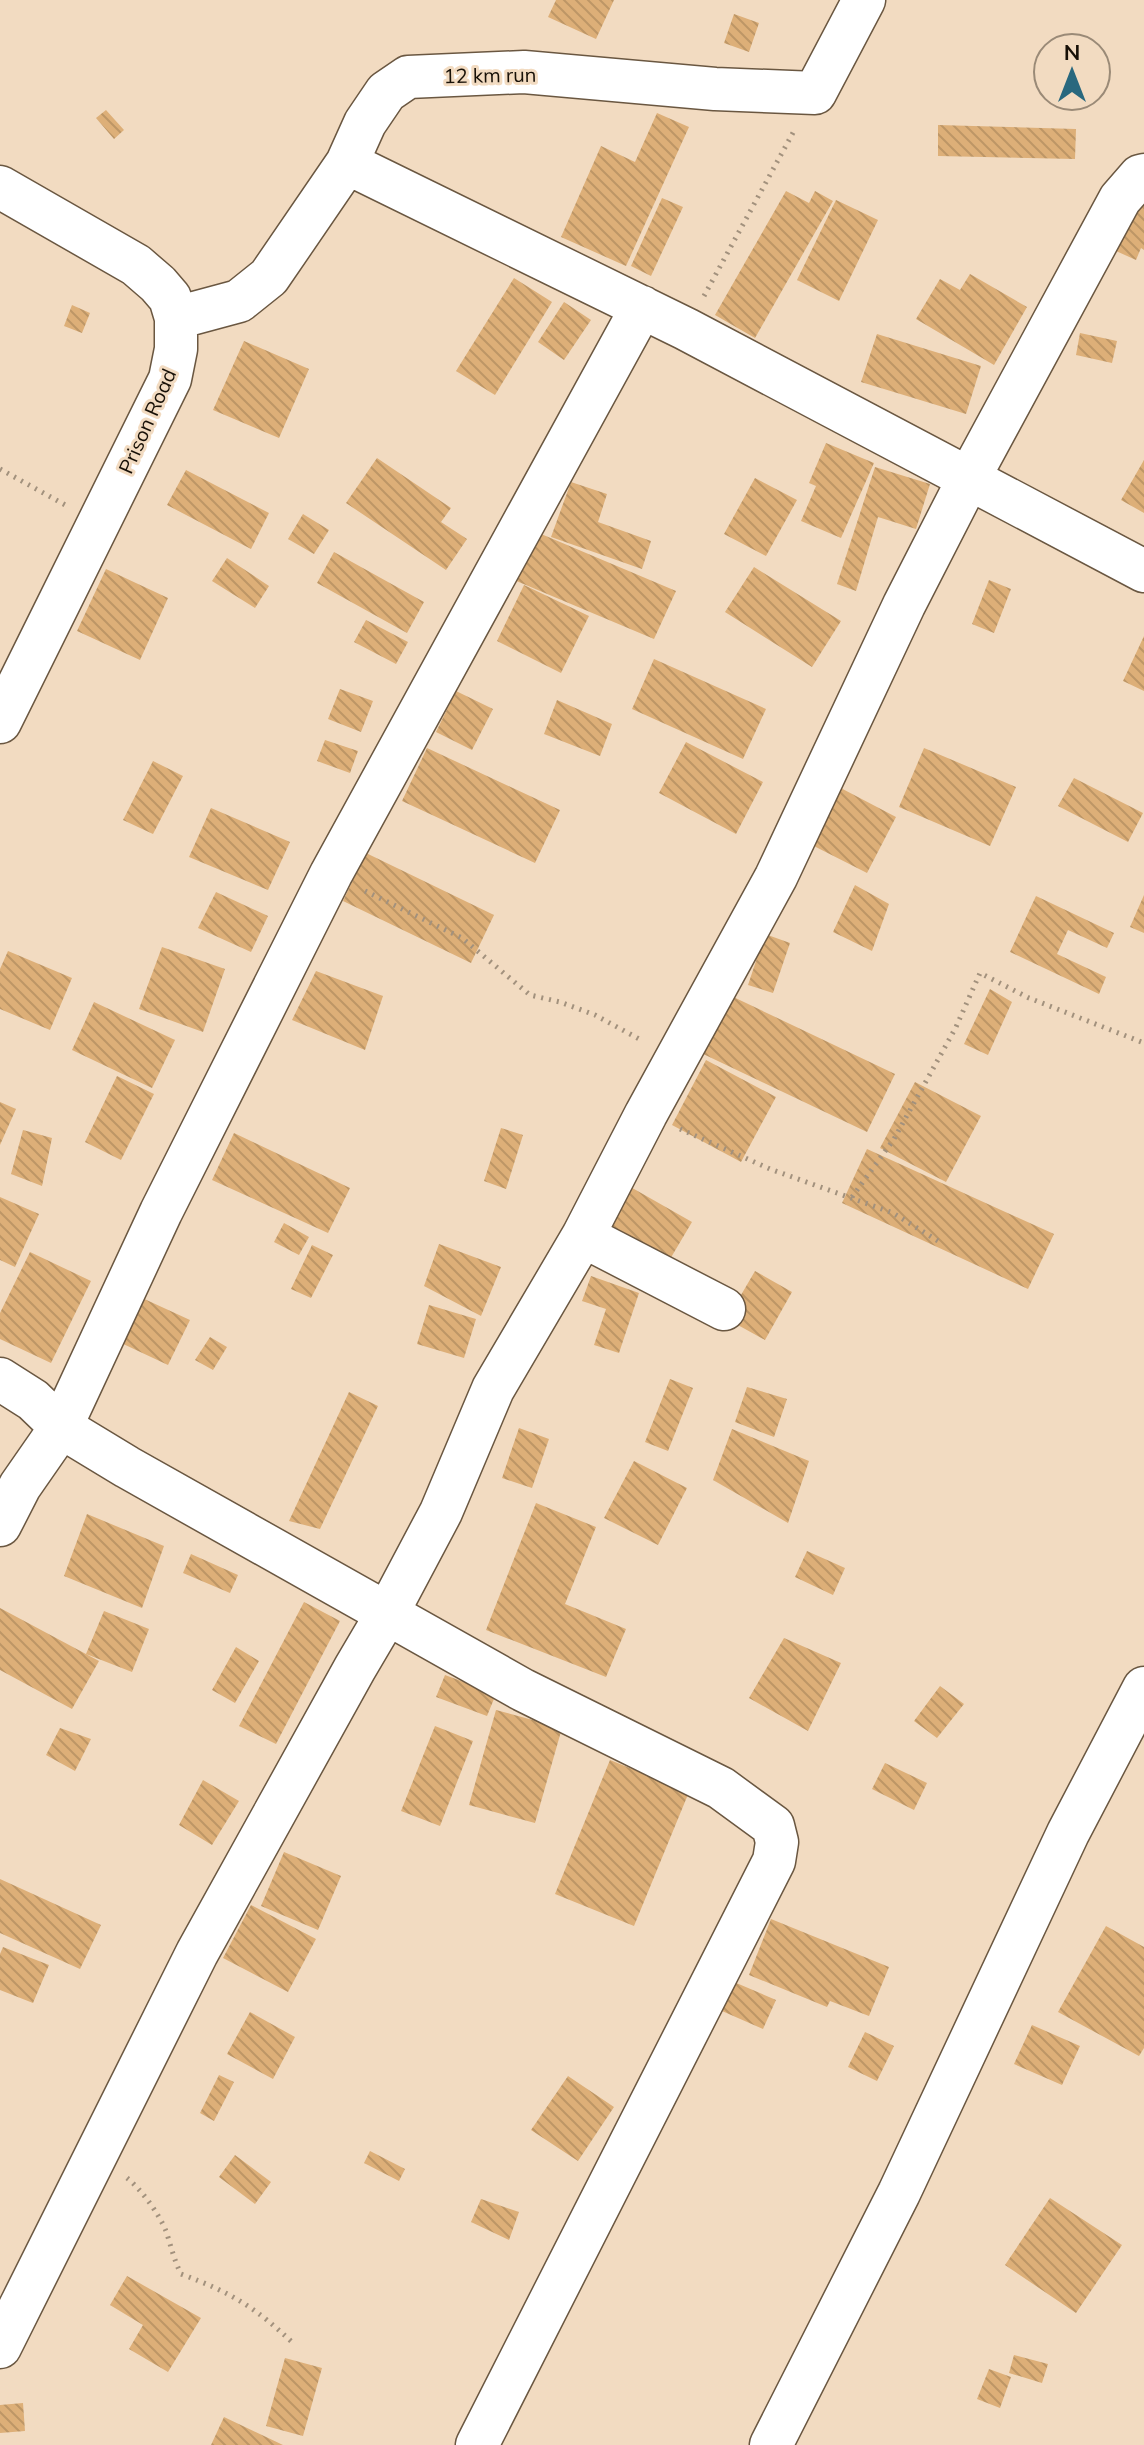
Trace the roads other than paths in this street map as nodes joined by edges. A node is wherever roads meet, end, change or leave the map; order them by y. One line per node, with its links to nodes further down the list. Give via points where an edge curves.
1 (864, 0): 2 (street, 12 km run, via 815,93 524,72 408,77 386,92)
2 (347, 163): 5 (street); 6 (street, 12 km run, via 269,277 239,301)
3 (1144, 175): 7 (street, via 1120,199)
4 (0, 187): 6 (street, via 136,265 170,298)
5 (642, 307): 7 (street); 13 (street, via 331,874 161,1212)
6 (176, 318): 9 (street, Prison Road, via 170,379)
7 (969, 478): 8 (street); 10 (street, via 776,877)
8 (1144, 571)
9 (0, 722)
10 (583, 1236): 11 (street); 15 (street, via 493,1389 441,1512)
11 (724, 1309)
12 (0, 1379): 13 (street)
13 (61, 1427): 14 (street); 15 (street)
14 (0, 1525)
15 (388, 1612): 17 (street, via 197,1953); 18 (street, via 523,1690 721,1788 773,1826 777,1842 774,1861)
16 (1144, 1688): 19 (street, via 1068,1833 899,2193)
17 (0, 2347)
18 (477, 2445)
19 (771, 2445)

